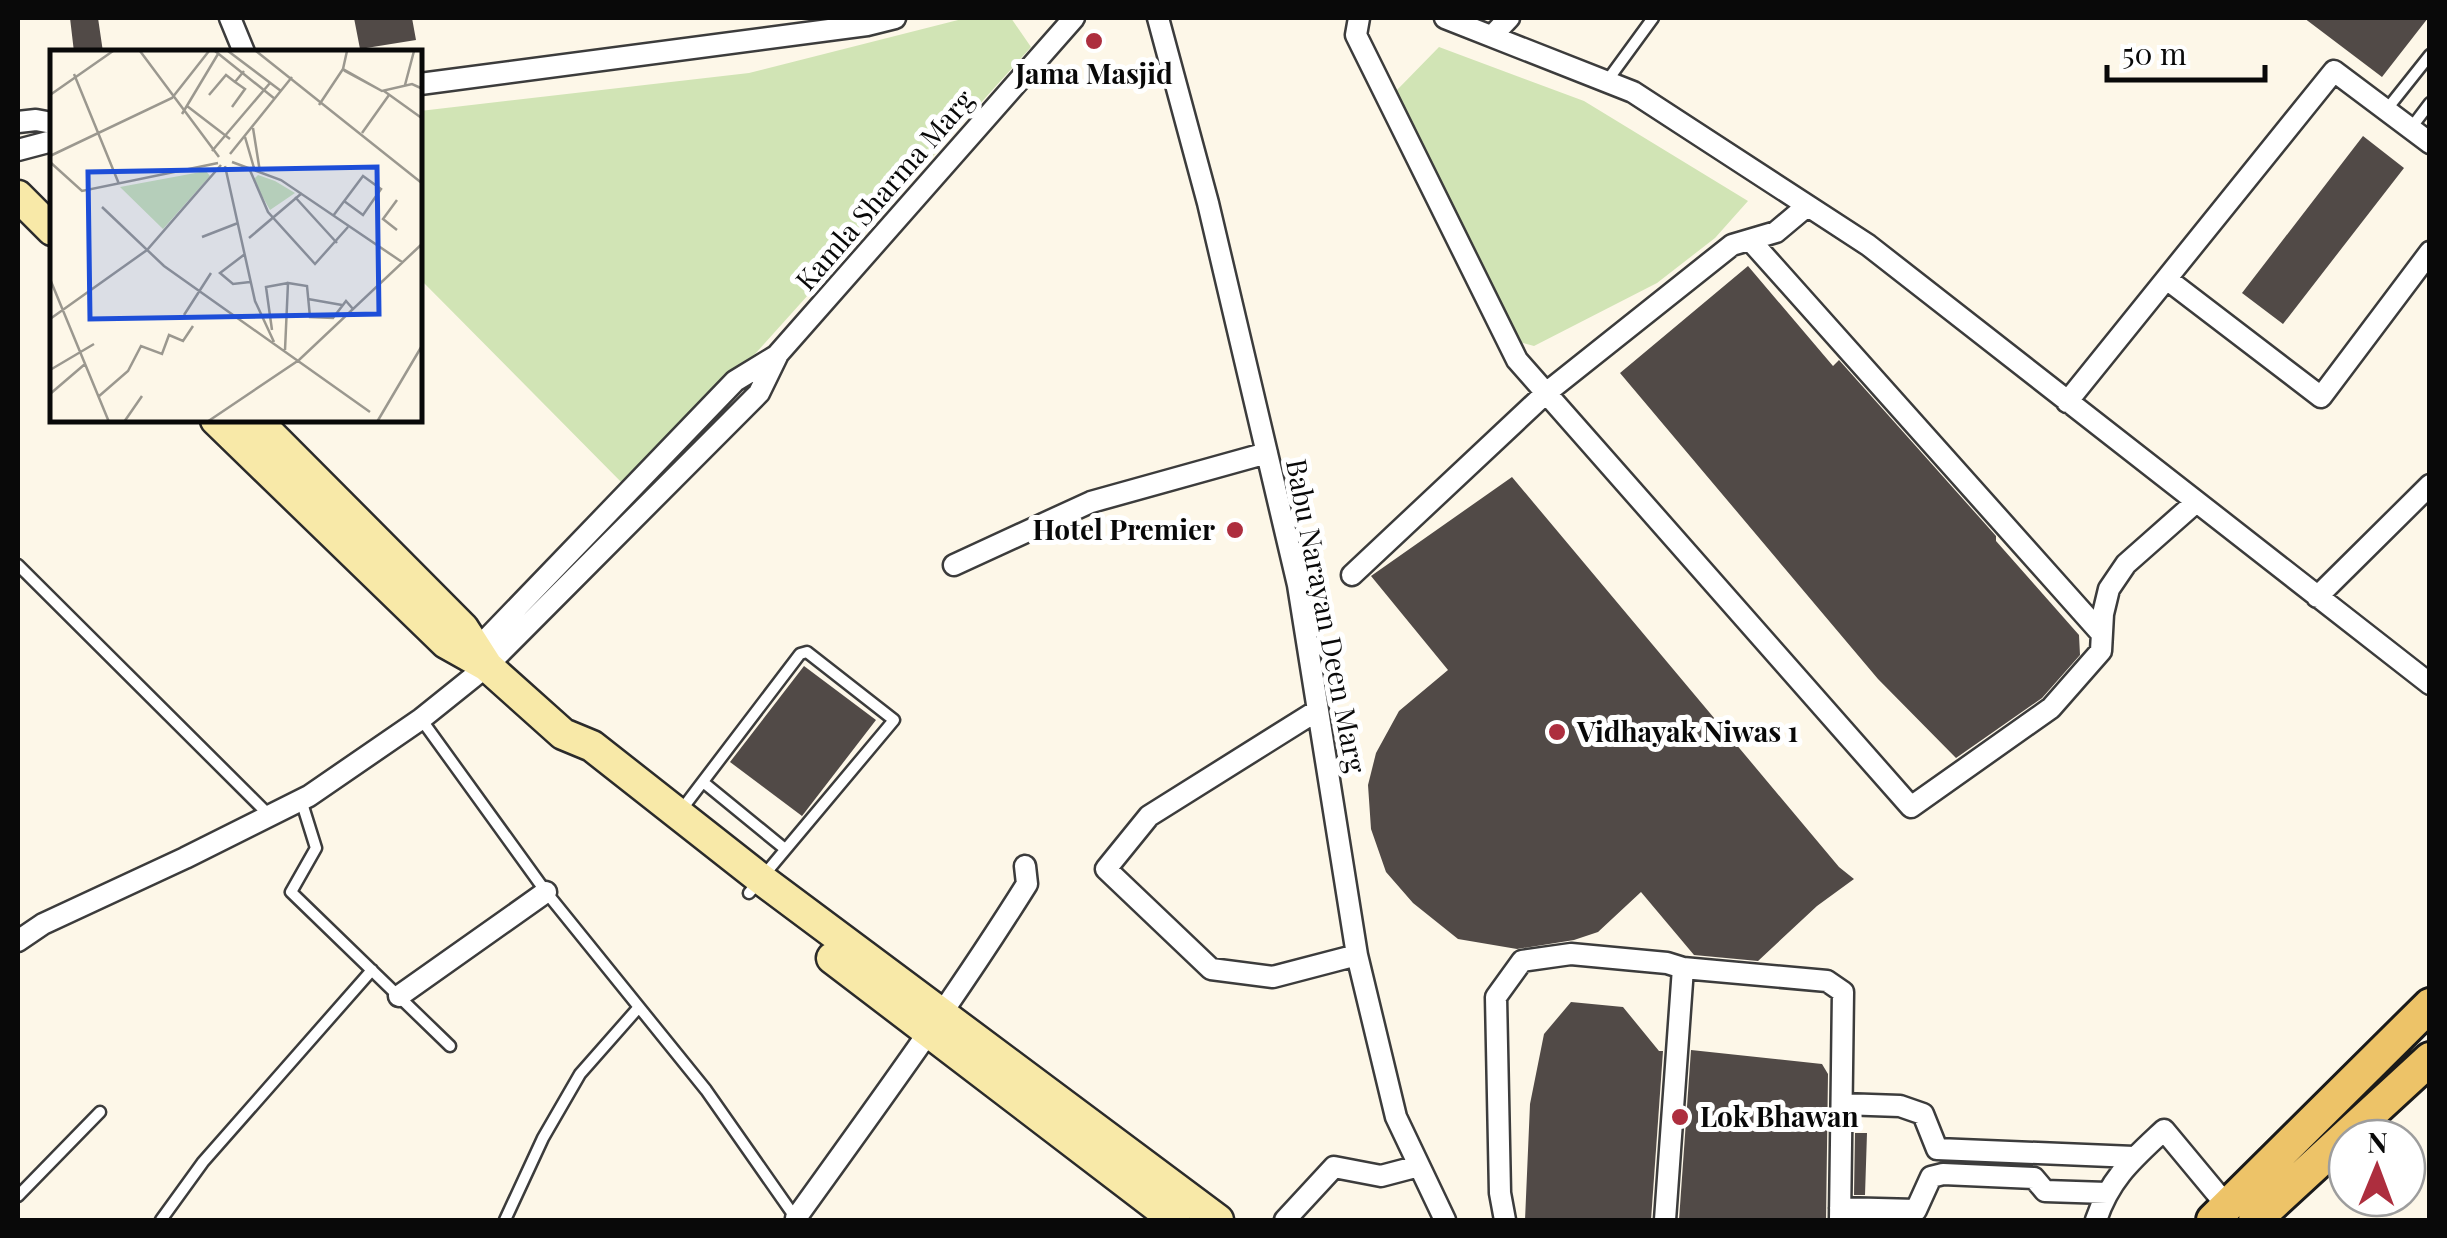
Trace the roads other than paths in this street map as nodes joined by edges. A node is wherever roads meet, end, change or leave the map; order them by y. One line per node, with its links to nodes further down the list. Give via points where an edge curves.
1 (230, 18): 10 (street)
2 (895, 18): 13 (street)
3 (1074, 18): 28 (street, Kamla Sharma Marg)
4 (1158, 18): 33 (street, Babu Narayan Deen Marg)
5 (1359, 18): 29 (street, via 1356,35 1508,343)
6 (1509, 18): 9 (street)
7 (1654, 18): 12 (lane)
8 (1453, 19): 9 (street)
9 (1492, 36): 12 (street)
10 (243, 50)
11 (2430, 55): 15 (lane)
12 (1606, 82): 23 (street, via 1633,92)
13 (422, 84)
14 (2430, 103): 18 (lane)
15 (2386, 111): 18 (street); 27 (street, via 2334,71)
16 (18, 122): 17 (street)
17 (50, 123)
18 (2410, 128): 20 (street)
19 (50, 142): 21 (street)
20 (2430, 143)
21 (18, 150)
22 (18, 196): 24 (street)
23 (1807, 206): 25 (street, via 1776,232); 30 (street, via 1868,245)
24 (50, 228)
25 (1750, 240): 29 (street, via 1732,245); 42 (street)
26 (2430, 252): 27 (street, via 2320,397)
27 (2168, 280): 30 (street)
28 (778, 354): 35 (street, Kamla Sharma Marg, via 735,381); 37 (street, Kamla Sharma Marg, via 760,392)
29 (1546, 394): 40 (street); 42 (street, via 1911,807 2051,708 2101,650)
30 (2067, 402): 36 (street)
31 (218, 422): 43 (street, via 446,643)
32 (258, 422): 43 (street, via 463,628)
33 (1267, 453): 39 (street, via 1091,502); 45 (street, Babu Narayan Deen Marg)
34 (2430, 485): 41 (street)
35 (626, 494): 37 (street); 43 (street, Kamla Sharma Marg)
36 (2194, 503): 41 (street); 42 (street, via 2126,564 2109,588)
37 (643, 511): 43 (street, Kamla Sharma Marg)
38 (18, 565): 51 (lane)
39 (954, 565)
40 (1352, 575)
41 (2317, 598): 44 (street)
42 (2101, 633)
43 (482, 658): 46 (street); 47 (street)
44 (2430, 684)
45 (1318, 710): 57 (street, Babu Narayan Deen Marg); 57 (street, via 1150,816 1106,868 1211,969 1273,977)
46 (421, 719): 49 (street); 55 (lane)
47 (563, 734): 50 (street, via 592,746); 54 (street, via 575,758)
48 (703, 782): 50 (lane); 52 (lane); 52 (lane, via 806,652 894,720)
49 (301, 800): 51 (street); 59 (lane, via 316,848 290,892)
50 (678, 814): 54 (street)
51 (269, 816): 56 (street)
52 (785, 849): 54 (lane)
53 (1024, 866): 63 (street, via 1027,884)
54 (755, 886): 63 (street)
55 (546, 892): 60 (street); 62 (lane)
56 (18, 941)
57 (1357, 955): 70 (street, Babu Narayan Deen Marg, via 1396,1117)
58 (1683, 968): 66 (street, via 1827,981 1843,992); 82 (street, via 1571,954 1522,962 1496,997); 83 (street)
59 (372, 970): 60 (lane); 76 (lane, via 203,1162)
60 (400, 996): 64 (lane)
61 (2430, 1005): 74 (main road)
62 (639, 1007): 75 (lane); 77 (lane, via 580,1074)
63 (936, 1024): 68 (street); 75 (street)
64 (450, 1046)
65 (2430, 1059): 74 (main road)
66 (1842, 1104): 69 (street, via 1900,1106 1923,1114 1937,1149); 73 (street)
67 (100, 1112): 72 (lane)
68 (1080, 1134): 78 (street); 79 (street)
69 (2134, 1158): 71 (street); 74 (street, via 2164,1130)
70 (1419, 1166): 80 (street, via 1380,1176 1334,1166); 81 (street, Babu Narayan Deen Marg)
71 (2107, 1193): 73 (street, via 2046,1191 2034,1178 1942,1174 1931,1177 1916,1210); 84 (street)
72 (18, 1196)
73 (1840, 1214)
74 (2234, 1217)
75 (797, 1219)
76 (161, 1220)
77 (505, 1220)
78 (1175, 1220)
79 (1218, 1220)
80 (1284, 1220)
81 (1445, 1220)
82 (1505, 1220)
83 (1665, 1220)
84 (2096, 1220)

